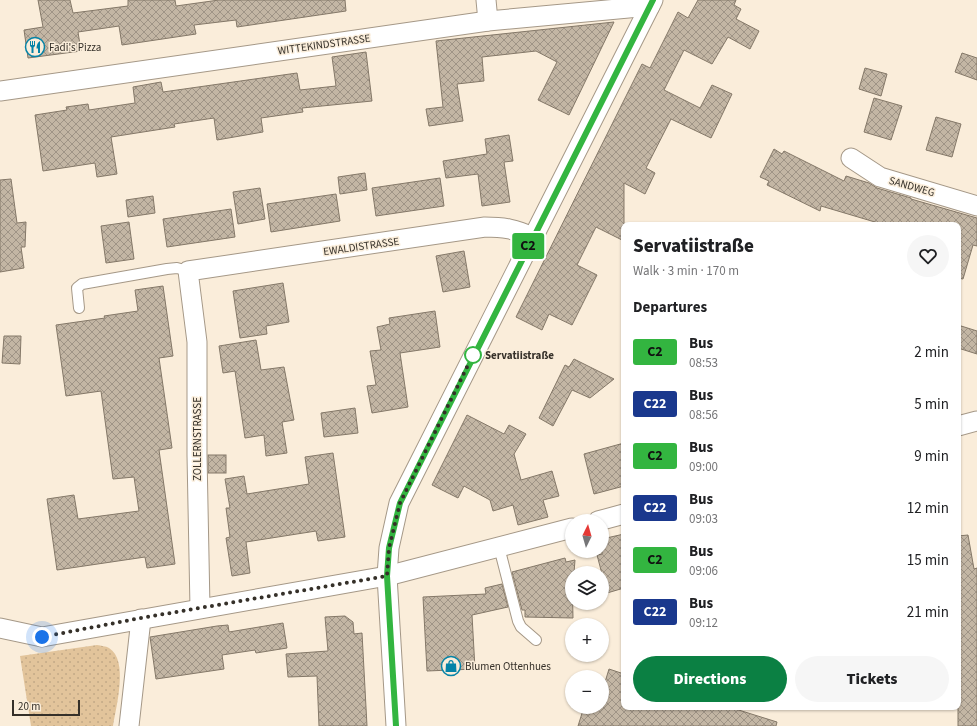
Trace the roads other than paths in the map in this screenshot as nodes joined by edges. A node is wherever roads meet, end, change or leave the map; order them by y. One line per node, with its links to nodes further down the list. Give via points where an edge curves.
1 (486, 0): 3 (street)
2 (651, 3): 3 (street, WITTEKINDSTRASSE); 7 (street)
3 (488, 21): 4 (street, WITTEKINDSTRASSE)
4 (0, 91)
5 (851, 158): 6 (street, SANDWEG, via 880,177)
6 (977, 206)
7 (532, 237): 8 (street, EWALDISTRASSE, via 505,227 485,228); 16 (street, via 405,491 393,526)
8 (188, 270): 9 (lane, via 167,269 82,284 78,288); 17 (street, ZOLLERNSTRASSE, via 197,342)
9 (78, 308)
10 (977, 421): 11 (street)
11 (961, 425)
12 (621, 515): 13 (street)
13 (609, 518)
14 (565, 530): 15 (street)
15 (499, 547): 16 (street); 20 (lane, via 518,621)
16 (387, 576): 17 (street); 22 (street)
17 (200, 608): 18 (street)
18 (141, 618): 19 (street, via 42,637); 21 (street)
19 (0, 628)
20 (536, 640)
21 (129, 726)
22 (396, 726)

